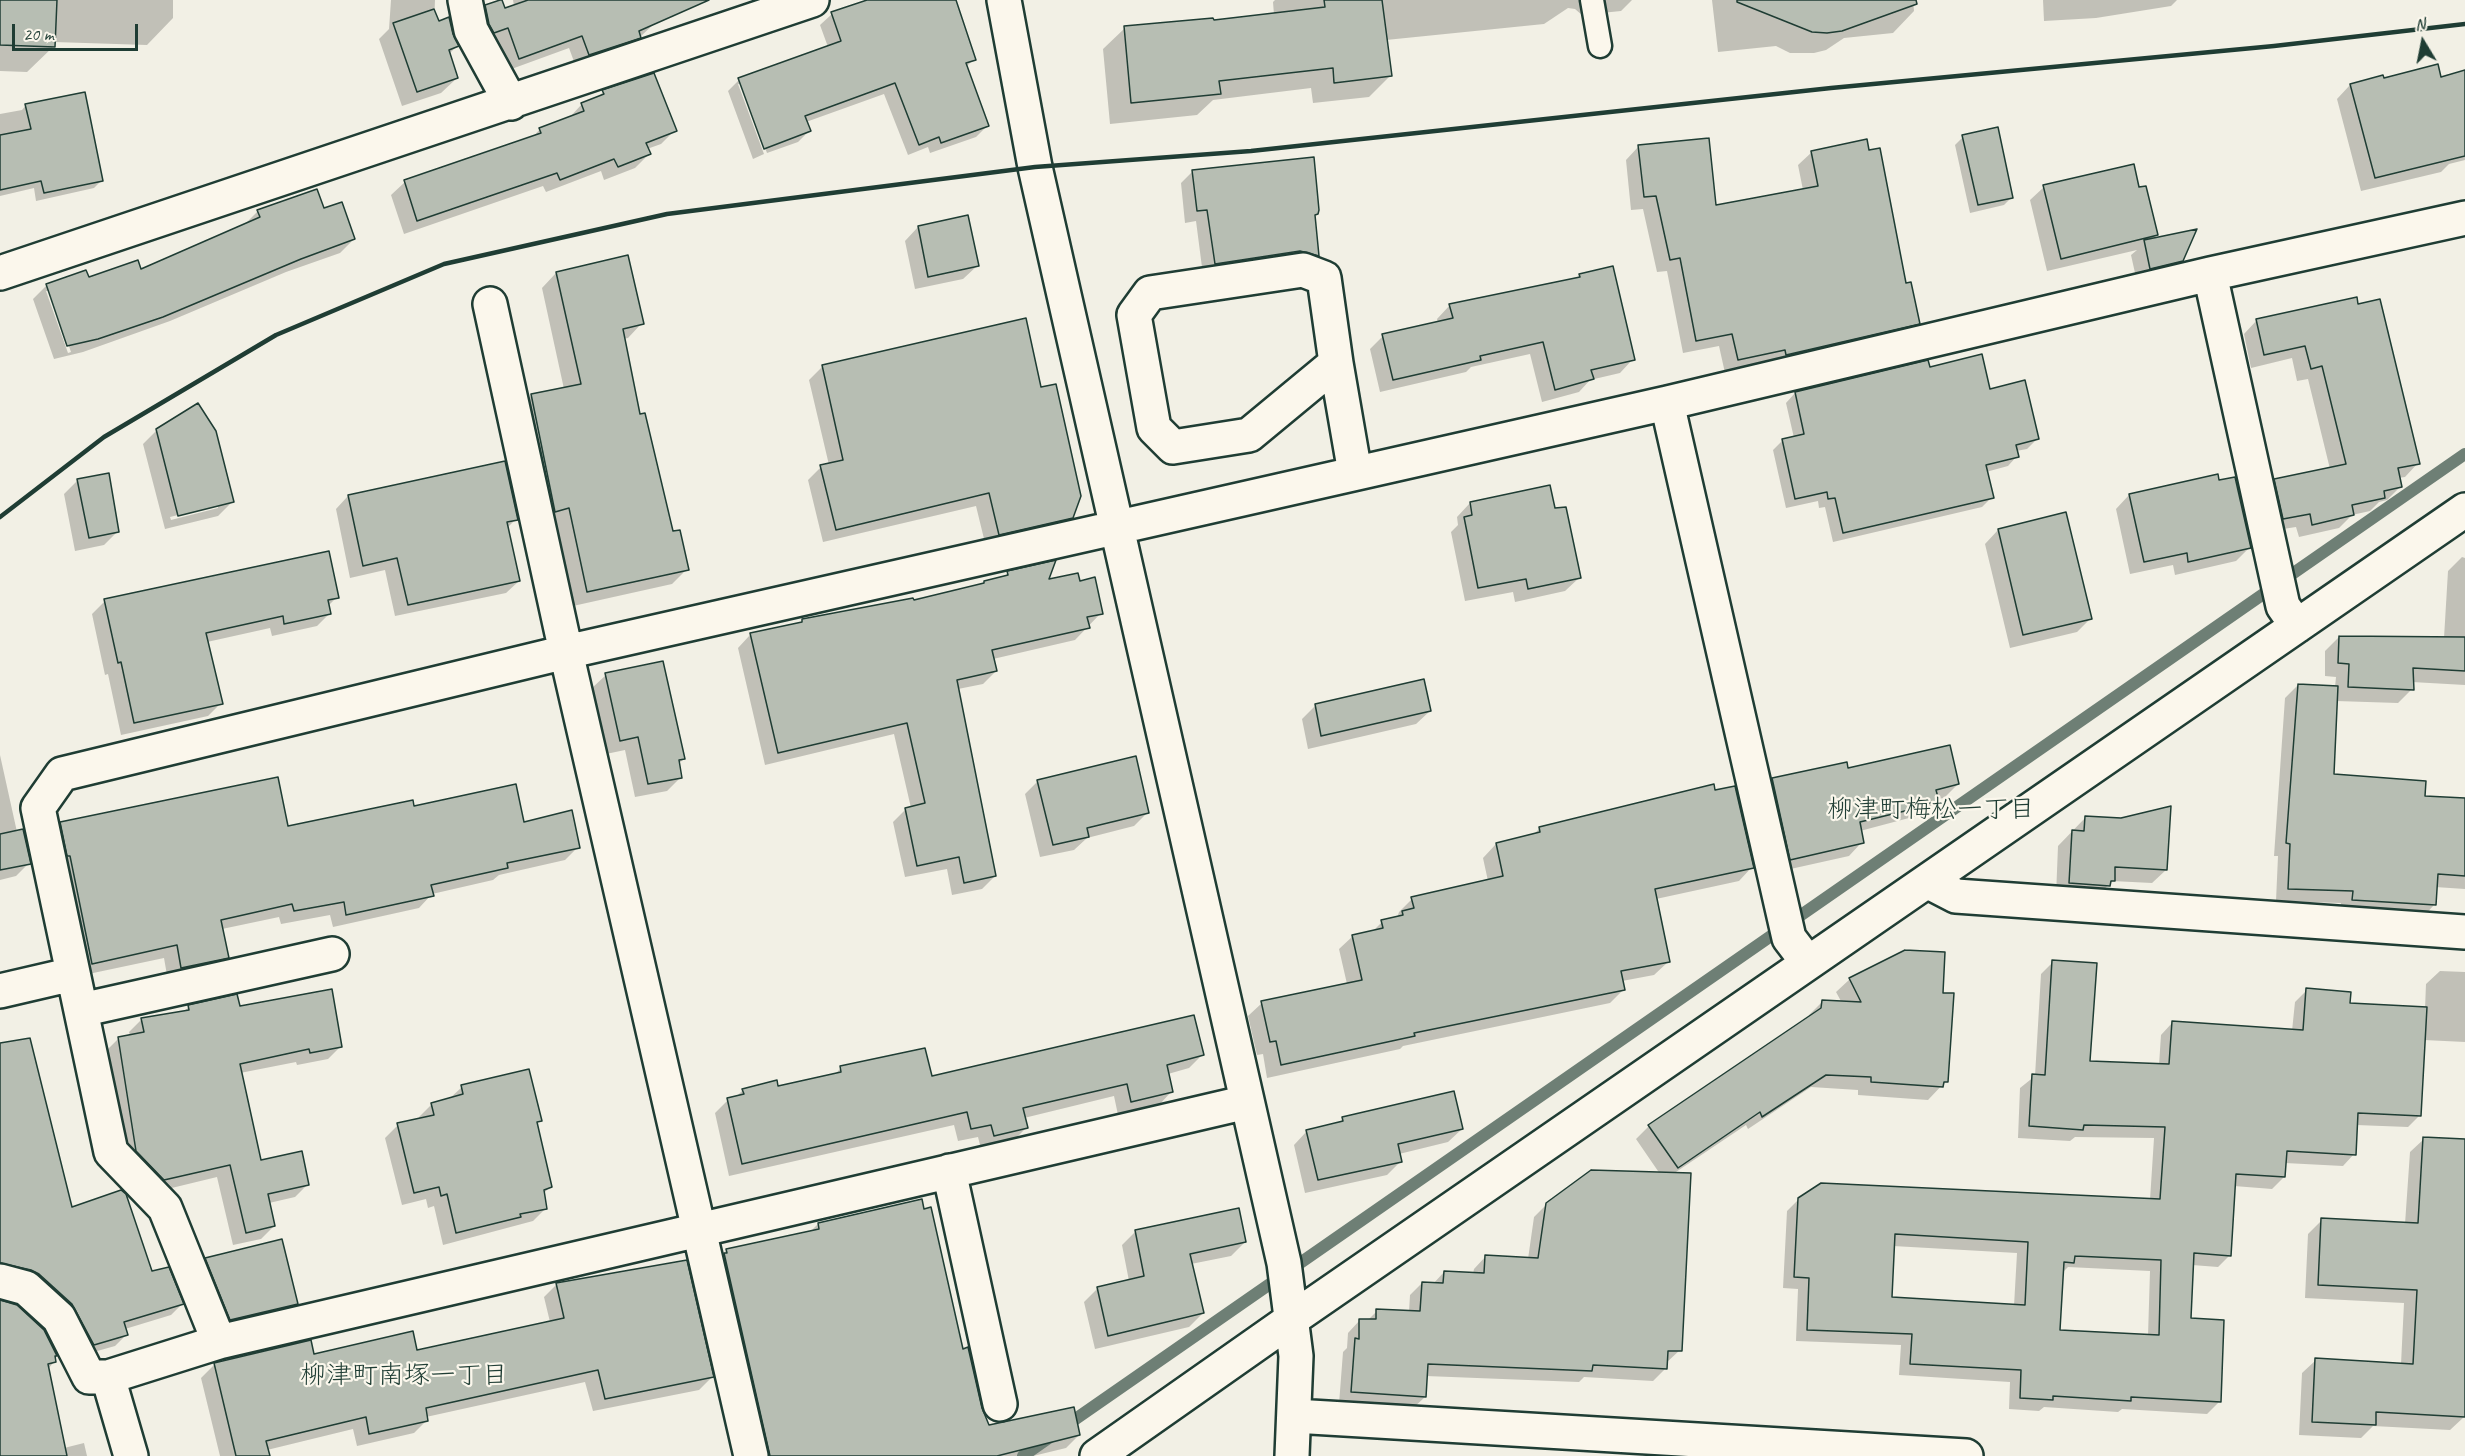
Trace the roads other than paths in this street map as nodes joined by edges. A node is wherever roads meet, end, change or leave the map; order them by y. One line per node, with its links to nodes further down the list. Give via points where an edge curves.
1 (465, 0): 6 (street, via 471,30)
2 (812, 0): 6 (street)
3 (1004, 0): 15 (street, via 1035,167)
4 (1592, 0): 5 (lane)
5 (1600, 46)
6 (511, 103): 8 (street)
7 (2465, 219): 9 (street)
8 (0, 273)
9 (2210, 274): 12 (street); 16 (street, via 2283,606)
10 (490, 304): 17 (street)
11 (1336, 363): 11 (street, via 1249,435 1173,447 1154,428 1134,315 1150,293 1302,270 1324,278); 13 (street)
12 (1667, 403): 13 (street); 21 (street, via 1789,938)
13 (1354, 473): 15 (street)
14 (2465, 510): 16 (street)
15 (1115, 526): 17 (street); 25 (street)
16 (2297, 626): 18 (street)
17 (566, 652): 22 (street, via 62,774 38,808); 27 (street)
18 (1927, 880): 19 (street, via 1956,896); 21 (street)
19 (2465, 932)
20 (332, 954): 24 (street)
21 (1808, 963): 29 (street)
22 (73, 974): 23 (street); 24 (street)
23 (0, 991)
24 (81, 1010): 30 (street, via 111,1152 165,1208)
25 (1247, 1102): 26 (street); 29 (street, via 1284,1263)
26 (949, 1171): 27 (street); 32 (street)
27 (699, 1228): 30 (street); 35 (street)
28 (0, 1281): 31 (street, via 26,1288 59,1318 89,1377)
29 (1292, 1318): 33 (street, via 1296,1356); 36 (street)
30 (219, 1342): 31 (street)
31 (108, 1377): 34 (street)
32 (1000, 1404)
33 (1294, 1416): 37 (street); 38 (street)
34 (132, 1456)
35 (751, 1456)
36 (1097, 1456)
37 (1292, 1456)
38 (1966, 1456)

